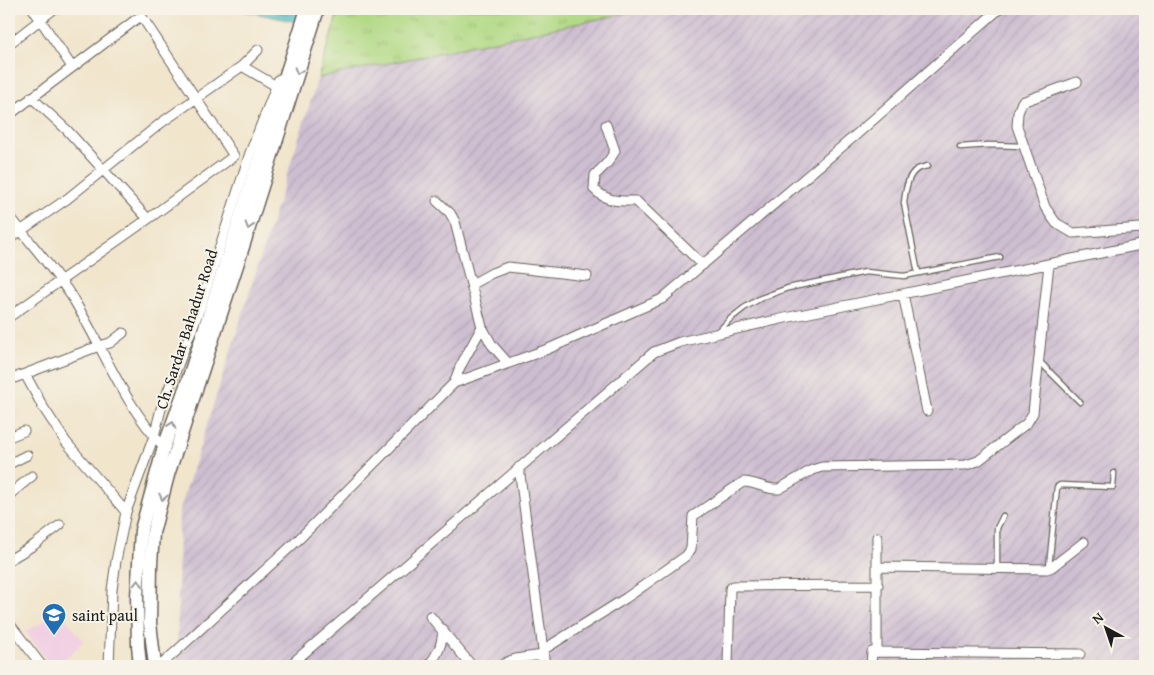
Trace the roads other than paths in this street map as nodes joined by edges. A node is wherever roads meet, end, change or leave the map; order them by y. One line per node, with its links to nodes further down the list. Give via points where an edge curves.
1 (33, 9): 6 (street)
2 (54, 9): 6 (street)
3 (307, 9): 7 (main road, Ch. Sardar Bahadur Road)
4 (318, 9): 7 (main road, Ch. Sardar Bahadur Road)
5 (999, 9): 34 (street)
6 (40, 19): 9 (street); 12 (street)
7 (308, 23): 8 (main road, Ch. Sardar Bahadur Road); 81 (main road, Ch. Sardar Bahadur Road, one-way to 81, via 239,259 168,475 153,534 150,623)
8 (297, 38): 14 (street); 55 (main road, Ch. Sardar Bahadur Road, one-way to 8)
9 (9, 44)
10 (258, 50): 11 (street)
11 (242, 66): 14 (street); 16 (street)
12 (72, 67): 15 (street); 16 (street, via 142,17)
13 (1076, 82): 19 (street, via 1022,102 1017,126)
14 (276, 86): 21 (street)
15 (31, 97): 17 (street); 24 (street)
16 (197, 98): 22 (street); 24 (street)
17 (9, 115)
18 (606, 125): 34 (street, via 615,151 595,175 594,188 602,197 636,201)
19 (1024, 146): 20 (lane, via 990,144); 28 (street, via 1045,207 1056,223 1073,233)
20 (960, 147)
21 (250, 153): 22 (street); 53 (street)
22 (234, 156): 27 (street)
23 (928, 166): 35 (lane, via 914,171 904,203)
24 (103, 170): 27 (street); 29 (street)
25 (437, 201): 38 (street, via 455,222)
26 (9, 215): 29 (street)
27 (148, 219): 37 (street)
28 (1145, 229)
29 (21, 231): 30 (street); 37 (street)
30 (9, 240)
31 (1145, 244): 33 (street)
32 (1000, 257): 35 (lane)
33 (1049, 264): 39 (street); 45 (street)
34 (703, 265): 46 (street, via 662,299)
35 (918, 273): 43 (lane, via 904,276 866,272 788,288 744,308)
36 (587, 276): 38 (street, via 508,267)
37 (61, 281): 40 (street); 44 (street)
38 (472, 284): 41 (street)
39 (903, 294): 43 (street); 51 (street)
40 (9, 317)
41 (482, 327): 46 (street); 49 (street)
42 (123, 333): 44 (street, via 110,343)
43 (716, 334): 58 (street, via 654,352)
44 (99, 346): 47 (street); 53 (street, via 135,413)
45 (1038, 360): 50 (lane); 75 (street, via 1033,413 1027,423 978,461 966,465 822,467 779,489 743,482 693,516 691,549 686,556)
46 (508, 363): 49 (street)
47 (25, 374): 48 (street); 62 (street, via 66,442)
48 (9, 380)
49 (454, 383): 82 (street, via 299,539)
50 (1080, 402)
51 (927, 411)
52 (24, 431): 54 (street)
53 (154, 436): 55 (street); 62 (street)
54 (9, 437)
55 (164, 447): 80 (main road, Ch. Sardar Bahadur Road, one-way to 55, via 137,597 141,530)
56 (27, 456): 57 (street)
57 (9, 464)
58 (519, 467): 75 (street); 83 (street)
59 (1114, 473): 70 (lane, via 1113,487 1056,487)
60 (32, 476): 61 (street)
61 (9, 495)
62 (126, 512): 79 (street, via 112,590)
63 (1003, 516): 69 (lane, via 997,528)
64 (60, 525): 67 (street)
65 (877, 537): 68 (street)
66 (1084, 542): 70 (street)
67 (9, 560)
68 (878, 567): 69 (street); 71 (street)
69 (996, 568): 70 (street)
70 (1049, 568)
71 (878, 585): 76 (street); 88 (street, via 733,586 730,589)
72 (430, 616): 74 (street)
73 (9, 623): 78 (street)
74 (442, 629): 84 (street, via 438,654); 85 (street)
75 (543, 652): 86 (street); 87 (street)
76 (877, 652): 77 (street); 89 (street, via 871,654)
77 (1080, 654)
78 (42, 666)
79 (109, 666)
80 (140, 666)
81 (155, 666)
82 (160, 666)
83 (289, 666)
84 (428, 666)
85 (472, 666)
86 (501, 666)
87 (545, 666)
88 (728, 666)
89 (871, 666)

